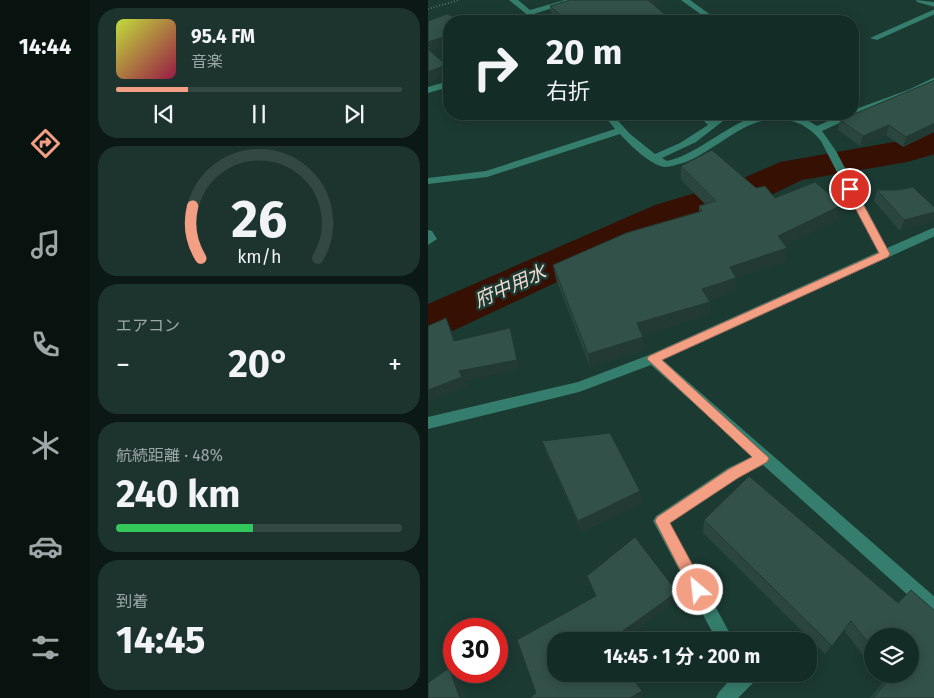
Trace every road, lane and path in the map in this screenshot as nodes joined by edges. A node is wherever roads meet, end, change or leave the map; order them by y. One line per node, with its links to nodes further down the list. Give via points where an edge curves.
1 (459, 0): 7 (path)
2 (513, 0): 9 (street)
3 (573, 0): 9 (street)
4 (685, 0): 10 (street)
5 (920, 0): 6 (street)
6 (934, 5)
7 (428, 9)
8 (934, 11): 11 (street)
9 (528, 14)
10 (706, 15)
11 (874, 38)
12 (934, 80): 15 (street)
13 (443, 86): 14 (street)
14 (428, 90)
15 (859, 110)
16 (612, 120): 23 (street)
17 (708, 120): 22 (street)
18 (720, 120): 22 (street)
19 (750, 120): 25 (street, via 687,159 666,164)
20 (795, 120): 24 (street)
21 (838, 120): 24 (street)
22 (713, 125): 25 (street, via 692,142)
23 (620, 130): 25 (street); 26 (street, via 487,174)
24 (816, 130): 30 (street, via 832,153)
25 (652, 158)
26 (428, 181)
27 (934, 231): 30 (street)
28 (428, 234): 29 (street, via 432,239)
29 (428, 241)
30 (885, 254): 31 (street)
31 (653, 359): 32 (street, via 579,387); 33 (street)
32 (428, 423)
33 (762, 458): 34 (street); 35 (street, via 733,473 661,521)
34 (934, 608)
35 (721, 632)
36 (742, 682): 37 (street)
37 (725, 698)

